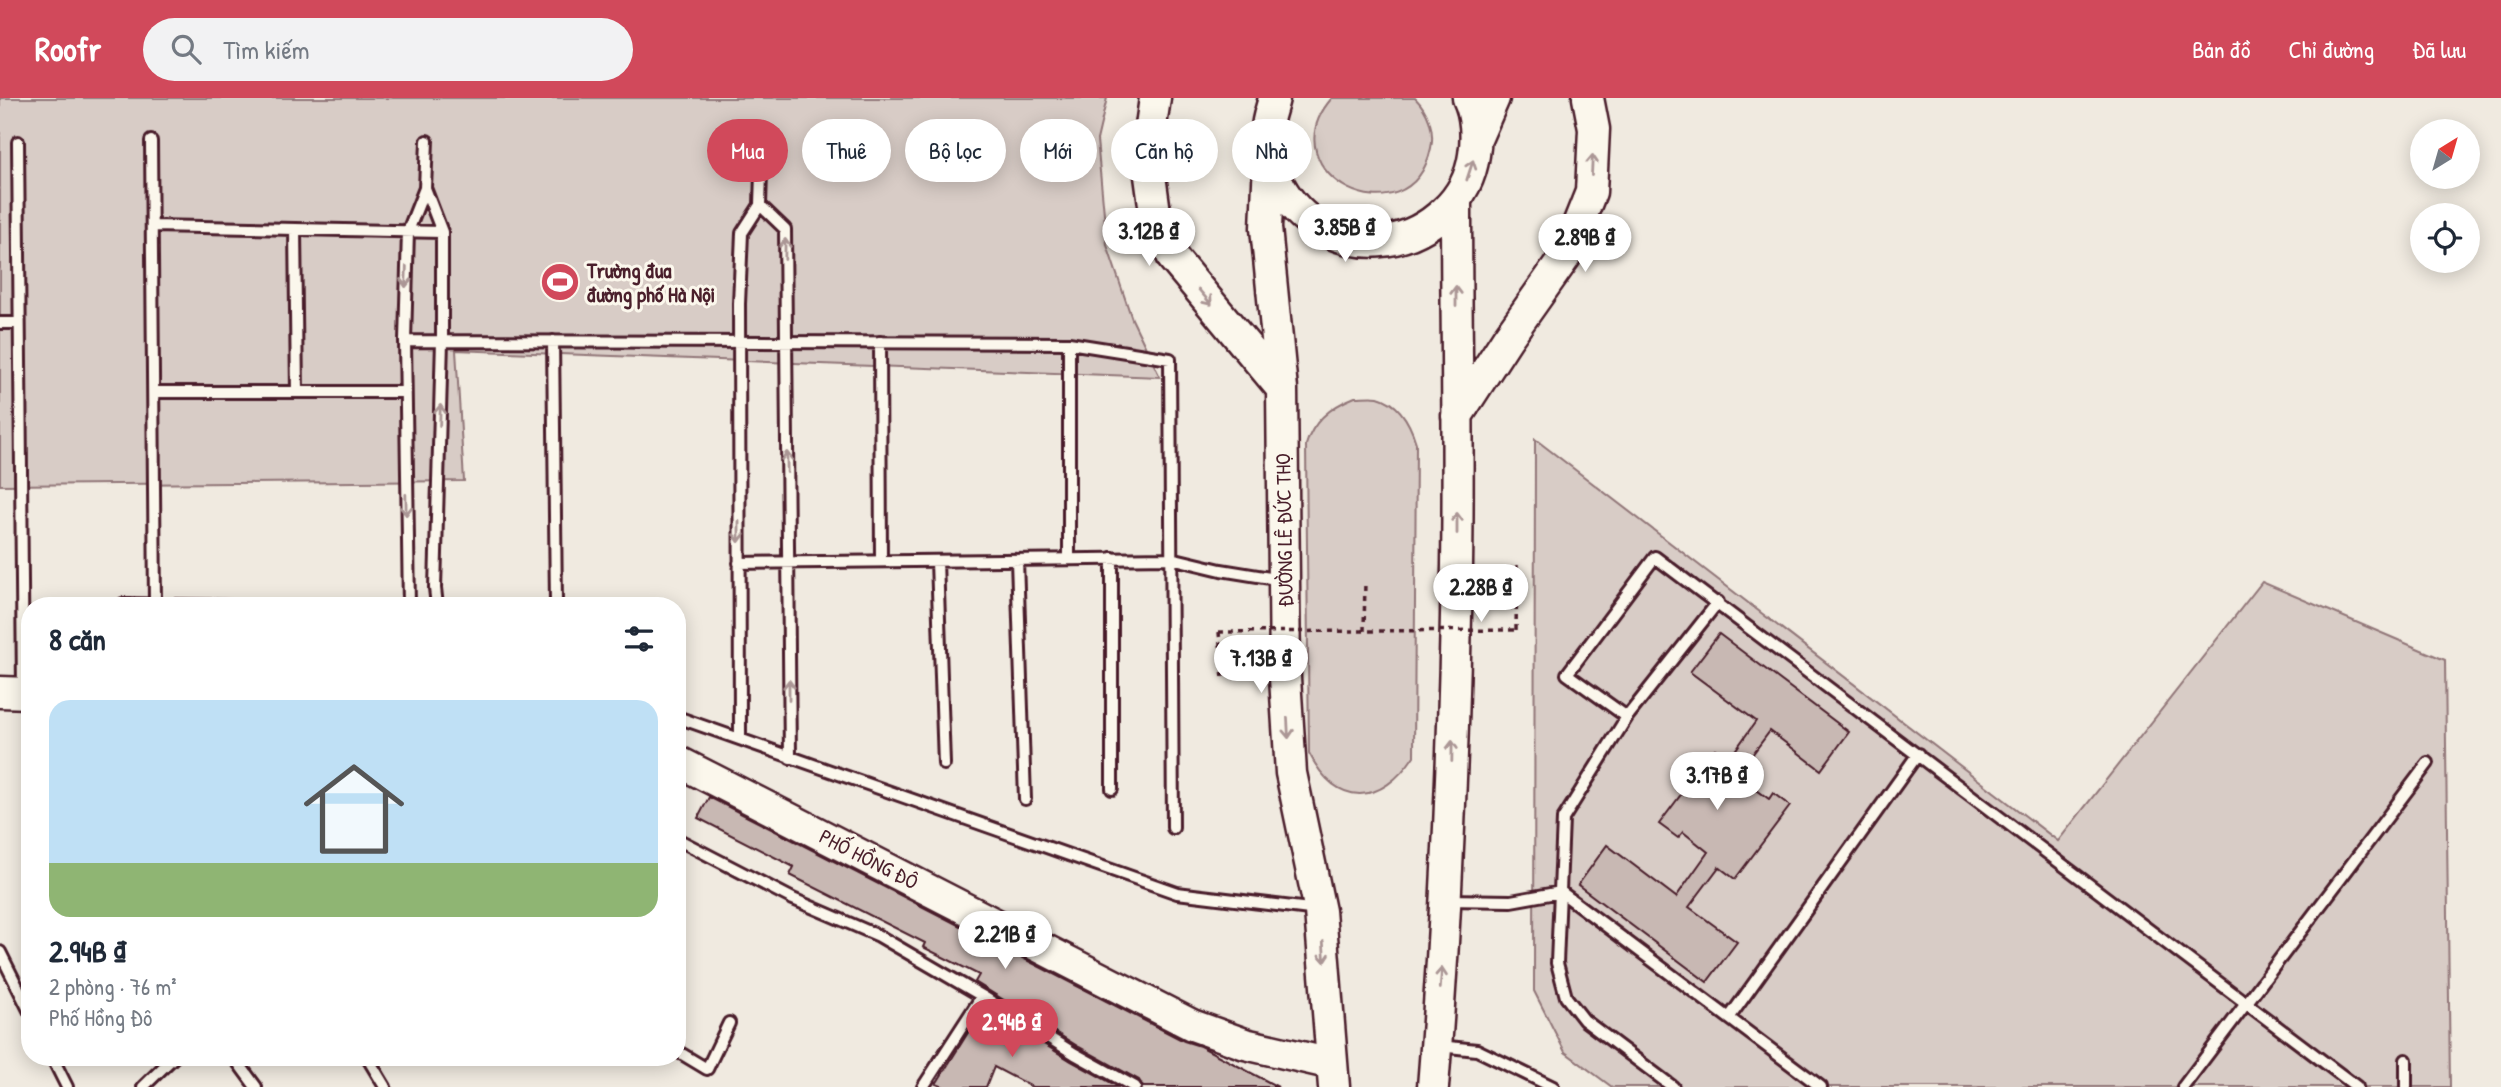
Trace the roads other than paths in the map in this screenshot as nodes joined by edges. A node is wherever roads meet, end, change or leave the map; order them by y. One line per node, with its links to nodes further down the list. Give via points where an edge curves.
1 (1155, 98): 30 (main road, one-way to 30, via 1147,154 1155,212 1173,258)
2 (1274, 98): 6 (main road)
3 (1468, 98): 7 (main road)
4 (1494, 98): 7 (main road)
5 (1588, 98): 34 (main road, one-way to 5, via 1566,257 1591,192 1594,129)
6 (1268, 119)
7 (1477, 137): 15 (main road, one-way to 7, via 1472,170)
8 (151, 141): 17 (lane)
9 (427, 141): 14 (lane)
10 (18, 142): 22 (lane)
11 (761, 182): 16 (lane)
12 (1268, 182): 30 (main road, ĐƯỜNG LÊ ĐỨC THỌ, via 1266,228)
13 (1278, 182): 15 (main road, via 1304,218 1334,236 1367,243 1401,239 1432,224)
14 (425, 188): 19 (lane); 20 (lane)
15 (1456, 200): 34 (main road, one-way to 15)
16 (760, 205): 26 (lane, via 742,233); 27 (lane, one-way to 16, via 785,229)
17 (152, 226): 18 (lane); 33 (lane)
18 (295, 229): 19 (lane); 31 (lane)
19 (408, 231): 20 (lane); 23 (lane, one-way to 23)
20 (442, 232): 24 (lane)
21 (0, 323): 22 (lane)
22 (19, 323): 49 (lane)
23 (405, 341): 24 (lane); 32 (lane)
24 (442, 341): 25 (lane); 46 (lane, one-way to 24)
25 (553, 341): 26 (lane); 47 (lane)
26 (739, 342): 27 (lane); 41 (lane, one-way to 41)
27 (786, 342): 28 (lane); 42 (lane, one-way to 27)
28 (880, 342): 29 (lane); 39 (lane)
29 (1069, 343): 36 (lane, via 1170,359); 37 (lane)
30 (1282, 389): 43 (main road, ĐƯỜNG LÊ ĐỨC THỌ)
31 (297, 392): 32 (lane); 33 (lane)
32 (405, 392): 45 (lane, one-way to 45)
33 (154, 393): 44 (lane)
34 (1457, 416): 63 (main road, one-way to 34)
35 (1112, 558): 36 (lane); 37 (lane); 58 (lane)
36 (1171, 558): 43 (lane); 60 (lane)
37 (1069, 559): 38 (lane)
38 (1017, 560): 40 (lane); 59 (lane)
39 (881, 561): 40 (lane); 42 (lane)
40 (937, 561): 56 (lane)
41 (739, 563): 42 (lane); 52 (lane)
42 (788, 563): 54 (lane, one-way to 42)
43 (1285, 580): 64 (main road, ĐƯỜNG LÊ ĐỨC THỌ, one-way to 64, via 1291,773)
44 (155, 597)
45 (409, 597)
46 (437, 597)
47 (555, 597)
48 (1718, 602): 50 (lane); 50 (lane, via 1656,557 1567,674); 53 (lane)
49 (18, 693)
50 (1627, 717): 62 (lane, via 1563,819)
51 (686, 720): 52 (lane)
52 (740, 739): 54 (lane)
53 (1919, 754): 68 (lane); 69 (lane)
54 (790, 758): 64 (lane, via 1177,894)
55 (2428, 763): 68 (lane)
56 (944, 764)
57 (686, 766): 78 (main road, PHỐ HỒNG ĐÔ, via 1192,1025)
58 (1112, 789)
59 (1025, 799)
60 (1173, 828)
61 (686, 844): 67 (lane, via 793,899 879,936)
62 (1561, 892): 63 (lane, via 1511,901); 69 (lane); 87 (lane, via 1557,963 1566,997 1584,1020)
63 (1447, 900): 71 (main road, one-way to 63)
64 (1320, 911): 78 (main road, ĐƯỜNG LÊ ĐỨC THỌ, one-way to 78)
65 (0, 952): 66 (lane)
66 (21, 994)
67 (982, 996): 83 (lane); 84 (lane)
68 (2248, 1003): 89 (lane); 90 (lane)
69 (1729, 1018): 88 (lane)
70 (729, 1023): 72 (lane, via 708,1069)
71 (1436, 1046): 85 (main road); 86 (lane, via 1477,1050)
72 (686, 1056)
73 (2406, 1060): 91 (lane)
74 (56, 1066): 79 (lane)
75 (165, 1066): 80 (lane)
76 (241, 1066): 81 (lane)
77 (372, 1066): 82 (lane)
78 (1333, 1076)
79 (67, 1087)
80 (143, 1087)
81 (256, 1087)
82 (385, 1087)
83 (923, 1087)
84 (1135, 1087)
85 (1433, 1087)
86 (1553, 1087)
87 (1673, 1087)
88 (1821, 1087)
89 (2183, 1087)
90 (2357, 1087)
91 (2406, 1087)

